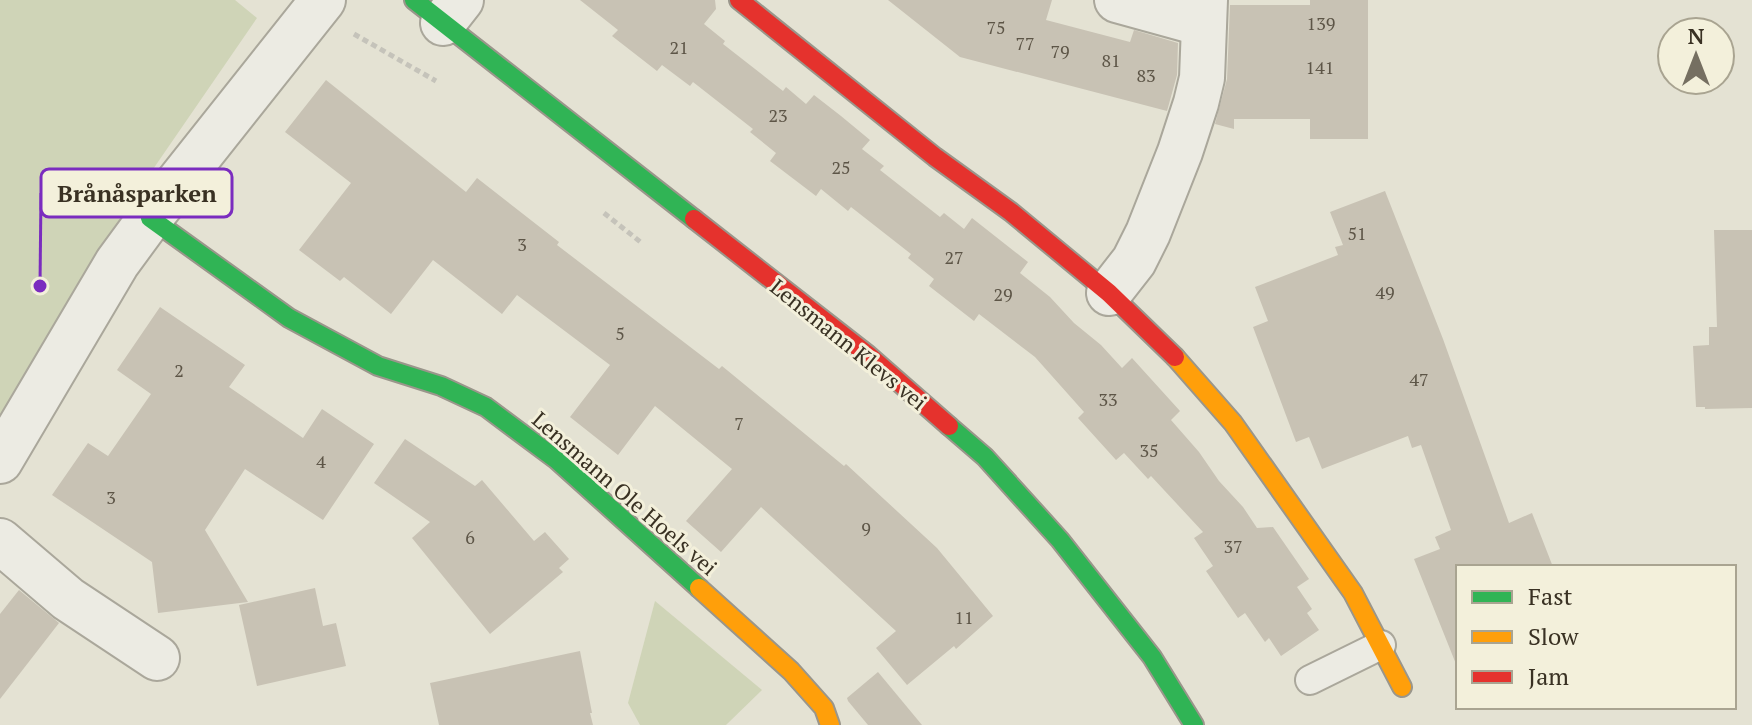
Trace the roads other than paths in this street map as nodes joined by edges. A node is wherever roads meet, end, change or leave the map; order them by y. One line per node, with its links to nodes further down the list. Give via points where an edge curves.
1 (739, 0): 7 (street)
2 (1117, 0): 5 (street)
3 (319, 5): 6 (street)
4 (439, 8): 15 (street, Lensmann Klevs vei, via 868,355 985,457 1060,540 1152,657)
5 (1205, 12): 7 (street, via 1202,78 1180,152 1134,261)
6 (150, 218): 8 (street, via 117,263); 14 (street, Lensmann Ole Hoels vei, via 289,318 378,366 486,407 510,424 791,671 824,708)
7 (1109, 293): 10 (street, via 1169,350 1233,423 1353,593)
8 (0, 461)
9 (0, 541): 11 (street, via 68,599)
10 (1381, 645): 12 (lane); 13 (street)
11 (157, 658)
12 (1310, 680)
13 (1402, 687)
14 (830, 725)
15 (1194, 725)

